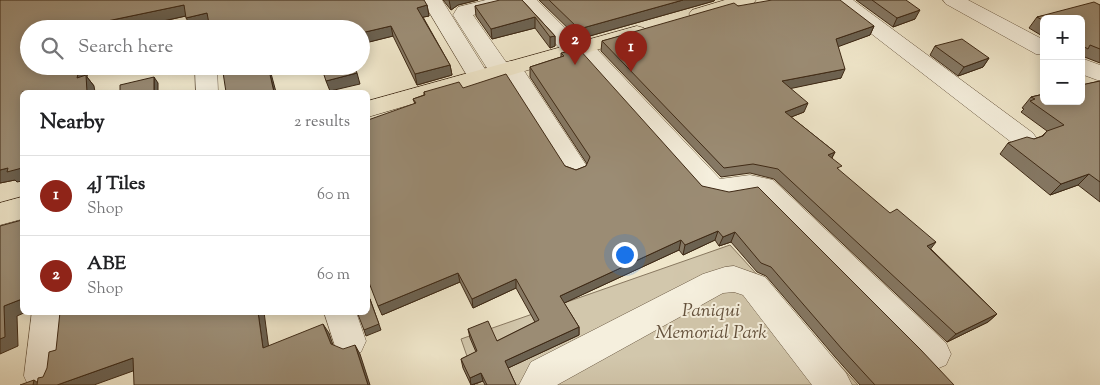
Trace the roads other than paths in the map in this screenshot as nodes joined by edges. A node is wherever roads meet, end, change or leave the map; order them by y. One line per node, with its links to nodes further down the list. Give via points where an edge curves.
1 (432, 0): 12 (street)
2 (512, 0): 12 (street, via 464,10 463,15)
3 (526, 0): 10 (street)
4 (746, 0): 7 (main road)
5 (840, 0): 17 (street)
6 (953, 0): 9 (street)
7 (682, 19)
8 (655, 27): 10 (main road)
9 (1040, 47)
10 (579, 49): 12 (main road); 22 (street, via 711,187 720,191 746,184 763,187)
11 (1085, 68): 13 (street)
12 (497, 72): 16 (main road); 18 (street)
13 (1100, 74)
14 (206, 75): 15 (street)
15 (207, 90)
16 (370, 108)
17 (1024, 139)
18 (575, 168)
19 (20, 209): 20 (main road)
20 (0, 214)
21 (48, 315): 23 (street)
22 (934, 354)
23 (41, 376)
24 (537, 385): 25 (street, via 543,374 728,278 743,279 754,286)
25 (834, 385)

